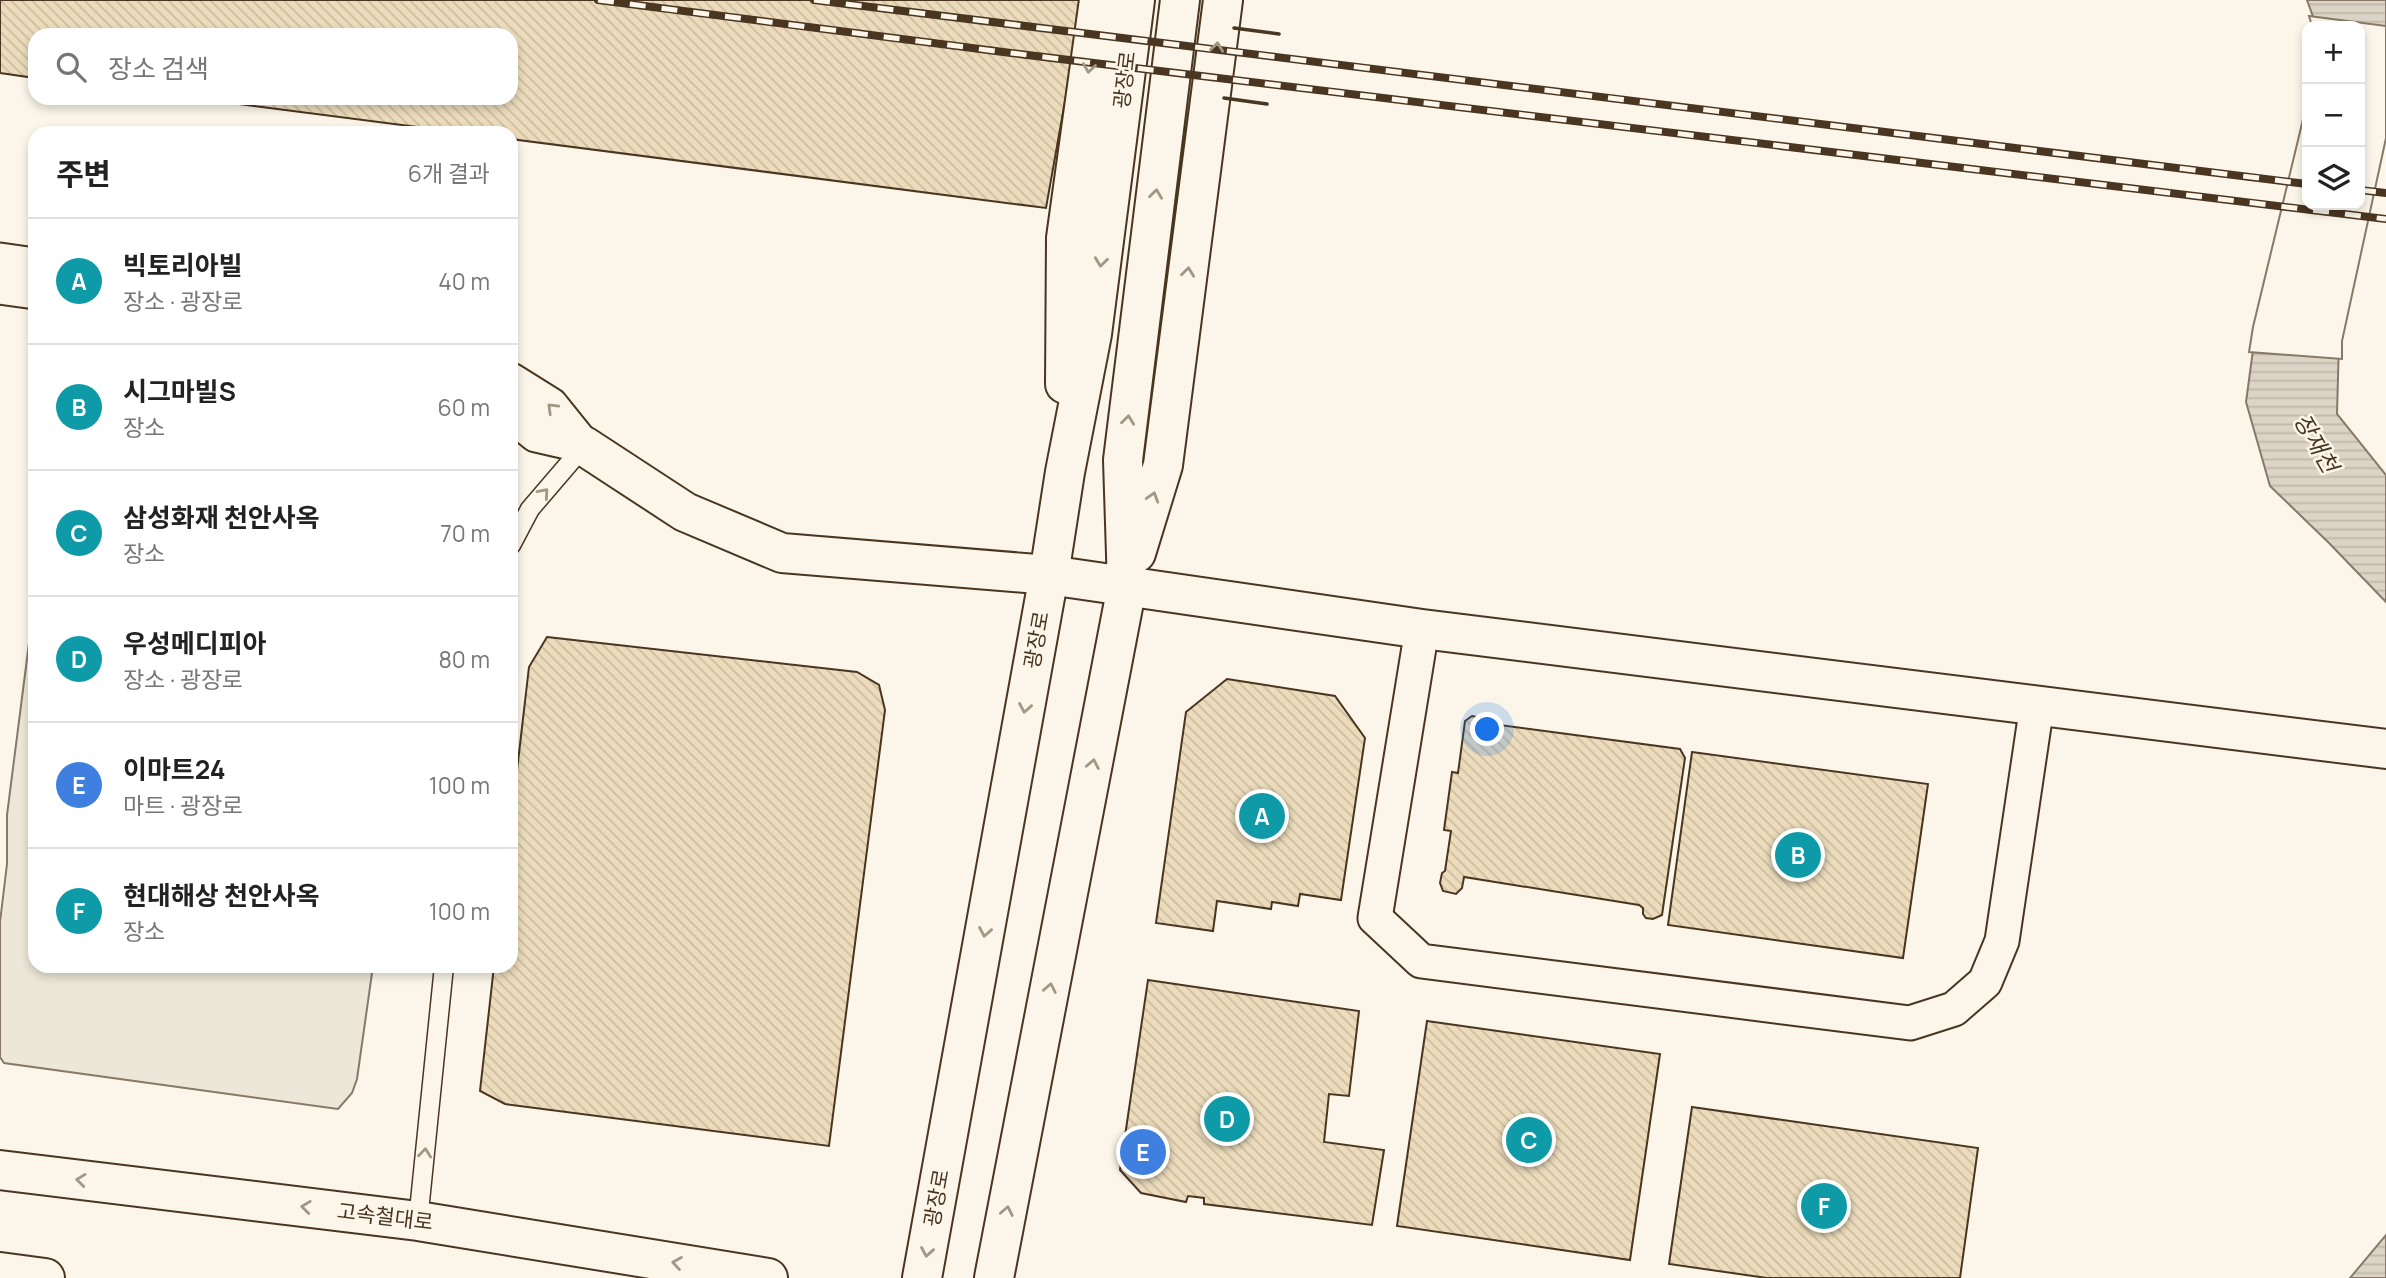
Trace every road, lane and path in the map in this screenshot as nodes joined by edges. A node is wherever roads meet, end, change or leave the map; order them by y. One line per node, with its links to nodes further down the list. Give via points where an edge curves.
1 (1099, 0): 12 (main road, one-way to 12, via 1066,238)
2 (1135, 0): 12 (main road, 광장로, one-way to 12, via 1092,334)
3 (1180, 0): 15 (main road, one-way to 3, via 1124,460)
4 (1223, 0): 15 (main road, one-way to 4, via 1163,465)
5 (0, 260): 6 (street)
6 (28, 264)
7 (0, 287): 8 (street)
8 (28, 291)
9 (518, 384): 11 (street, one-way to 9, via 551,405)
10 (518, 421): 11 (street, via 536,435)
11 (584, 446): 13 (lane, one-way to 11, via 530,509); 14 (main road, via 685,512 782,553)
12 (1065, 472): 14 (main road, 광장로)
13 (518, 532)
14 (1049, 575): 15 (main road); 25 (main road, 광장로, one-way to 25)
15 (1127, 586): 16 (main road); 26 (main road, one-way to 15)
16 (1422, 629): 17 (main road); 17 (street, via 1375,918 1421,961 1910,1023 1954,1009 1985,982 2002,941)
17 (2036, 705): 18 (main road)
18 (2386, 749)
19 (443, 973): 21 (lane, one-way to 19)
20 (0, 1170): 21 (main road, 고속철대로, one-way to 20)
21 (418, 1221): 24 (main road, 고속철대로, one-way to 21)
22 (0, 1272): 23 (main road)
23 (45, 1278)
24 (768, 1278)
25 (922, 1278)
26 (995, 1278)

